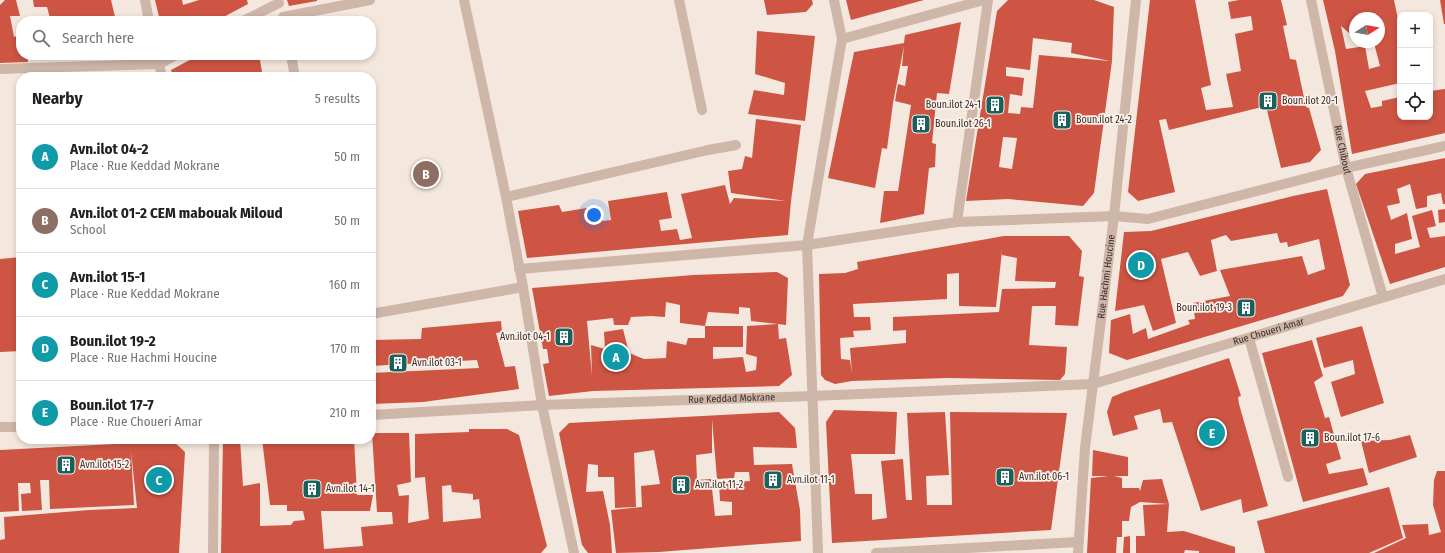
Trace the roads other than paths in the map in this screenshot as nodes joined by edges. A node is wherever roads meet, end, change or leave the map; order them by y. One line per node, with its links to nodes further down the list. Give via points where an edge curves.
1 (145, 0): 11 (street)
2 (370, 0): 14 (street)
3 (464, 0): 26 (street)
4 (679, 0): 22 (street)
5 (834, 0): 15 (street)
6 (984, 0): 15 (street)
7 (988, 0): 28 (street)
8 (1136, 0): 27 (street, Rue Hachmi Houcine)
9 (1311, 0): 25 (street, Rue Chibout)
10 (279, 1): 12 (street); 13 (street)
11 (149, 16)
12 (252, 16)
13 (282, 16)
14 (297, 16)
15 (842, 39): 29 (street)
16 (142, 60): 19 (street)
17 (158, 60): 20 (street)
18 (292, 60): 21 (street)
19 (0, 69)
20 (161, 72)
21 (294, 72)
22 (702, 110)
23 (736, 145): 26 (street)
24 (1445, 146): 25 (street)
25 (1346, 168): 27 (street, via 1148,219); 33 (street, Rue Chibout)
26 (506, 197): 30 (street)
27 (1114, 216): 28 (street); 36 (street, Rue Hachmi Houcine)
28 (957, 222): 29 (street)
29 (807, 245): 30 (street); 37 (street)
30 (519, 268): 32 (street)
31 (1445, 279): 33 (street, Rue Choueri Amar)
32 (523, 287): 34 (street); 38 (street)
33 (1383, 297): 35 (street, Rue Choueri Amar)
34 (376, 313)
35 (1249, 338): 36 (street, Rue Choueri Amar); 43 (street)
36 (1093, 384): 37 (street, Rue Keddad Mokrane); 44 (street, Rue Hachmi Houcine)
37 (812, 396): 38 (street, Rue Keddad Mokrane); 47 (street)
38 (542, 405): 39 (street, Rue Keddad Mokrane); 46 (street)
39 (376, 415)
40 (16, 427): 41 (street)
41 (0, 428)
42 (214, 444): 45 (street)
43 (1288, 477)
44 (1078, 542): 48 (street); 49 (street, Rue Hachmi Houcine)
45 (213, 553)
46 (574, 553)
47 (818, 553)
48 (876, 553)
49 (1078, 553)

